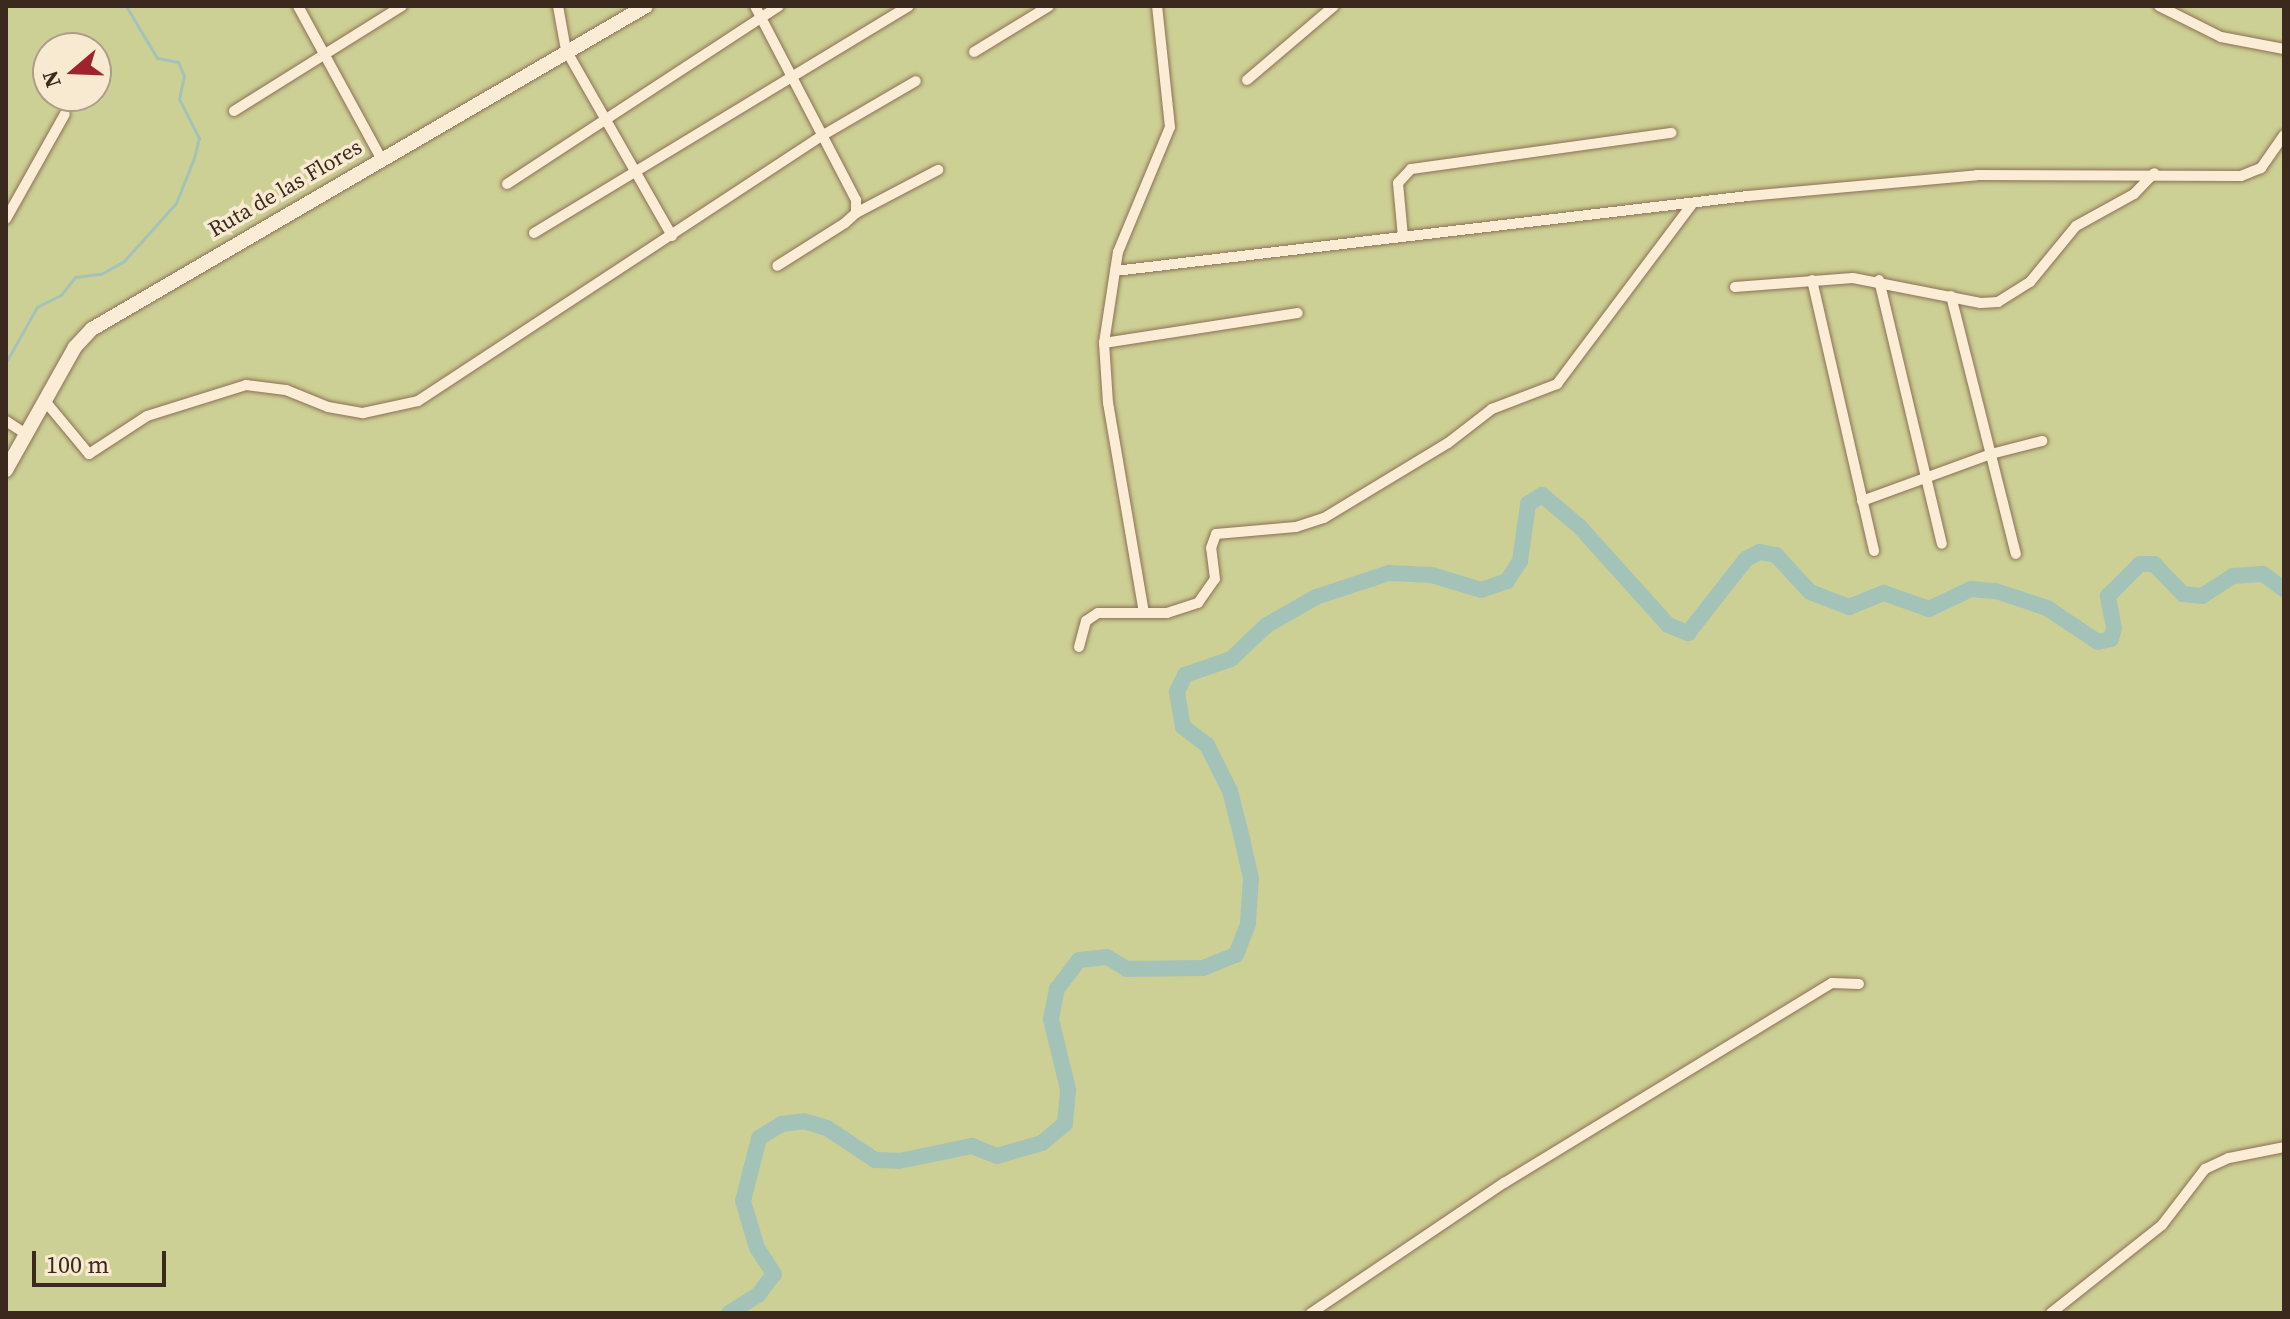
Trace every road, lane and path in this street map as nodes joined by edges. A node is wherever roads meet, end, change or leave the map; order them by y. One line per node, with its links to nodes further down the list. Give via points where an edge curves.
1 (298, 6): 15 (street)
2 (402, 6): 15 (street)
3 (558, 6): 14 (street)
4 (646, 6): 14 (main road, Ruta de las Flores)
5 (755, 6): 12 (street)
6 (779, 6): 12 (street)
7 (909, 6): 17 (street)
8 (1048, 6): 16 (street)
9 (1157, 6): 38 (street, via 1170,127)
10 (1334, 6): 18 (street)
11 (2159, 6): 13 (street, via 2221,37)
12 (761, 17): 17 (street); 22 (street)
13 (2284, 49)
14 (566, 50): 22 (street); 26 (main road, Ruta de las Flores)
15 (325, 52): 20 (street); 26 (street)
16 (974, 52)
17 (792, 73): 24 (street); 27 (street)
18 (1247, 80)
19 (916, 81): 24 (street)
20 (234, 111)
21 (65, 114): 33 (street)
22 (607, 119): 27 (street); 30 (street)
23 (1672, 133): 36 (street, via 1411,169 1398,183)
24 (825, 134): 32 (street, via 856,200); 35 (street)
25 (2284, 135): 29 (street, via 2252,174)
26 (381, 158): 45 (main road, Ruta de las Flores, via 92,329 75,347)
27 (636, 169): 34 (street); 35 (street)
28 (938, 170): 32 (street)
29 (2154, 173): 31 (street, via 1977,175); 42 (street, via 2134,194 2076,226 2015,293 1981,303)
30 (507, 184)
31 (1693, 203): 36 (street); 56 (street, via 1557,384 1492,409 1427,457 1324,518 1284,529 1216,534 1211,548 1215,579 1208,593 1185,611)
32 (856, 213): 37 (street)
33 (6, 219)
34 (534, 233)
35 (672, 236): 45 (street, via 447,385 388,411 328,407 286,390 246,385 147,416 89,454)
36 (1403, 237): 38 (street)
37 (777, 266)
38 (1115, 271): 44 (street)
39 (1812, 280): 40 (street); 41 (street); 52 (street)
40 (1879, 280): 42 (street); 51 (street)
41 (1735, 287)
42 (1951, 296): 49 (street)
43 (1298, 313): 44 (street)
44 (1104, 343): 56 (street, via 1108,403)
45 (45, 401): 47 (main road, Ruta de las Flores)
46 (6, 421): 47 (street)
47 (26, 434): 50 (main road, Ruta de las Flores)
48 (2042, 441): 49 (street)
49 (1991, 454): 51 (street); 55 (street)
50 (6, 470)
51 (1926, 478): 52 (street); 53 (street)
52 (1862, 501): 54 (street)
53 (1942, 544)
54 (1874, 551)
55 (2016, 554)
56 (1144, 613): 57 (street, via 1091,616)
57 (1079, 647)
58 (1859, 984): 60 (street, via 1832,983 1504,1183)
59 (2284, 1147): 61 (street, via 2205,1169 2162,1225)
60 (1311, 1313)
61 (2051, 1313)

